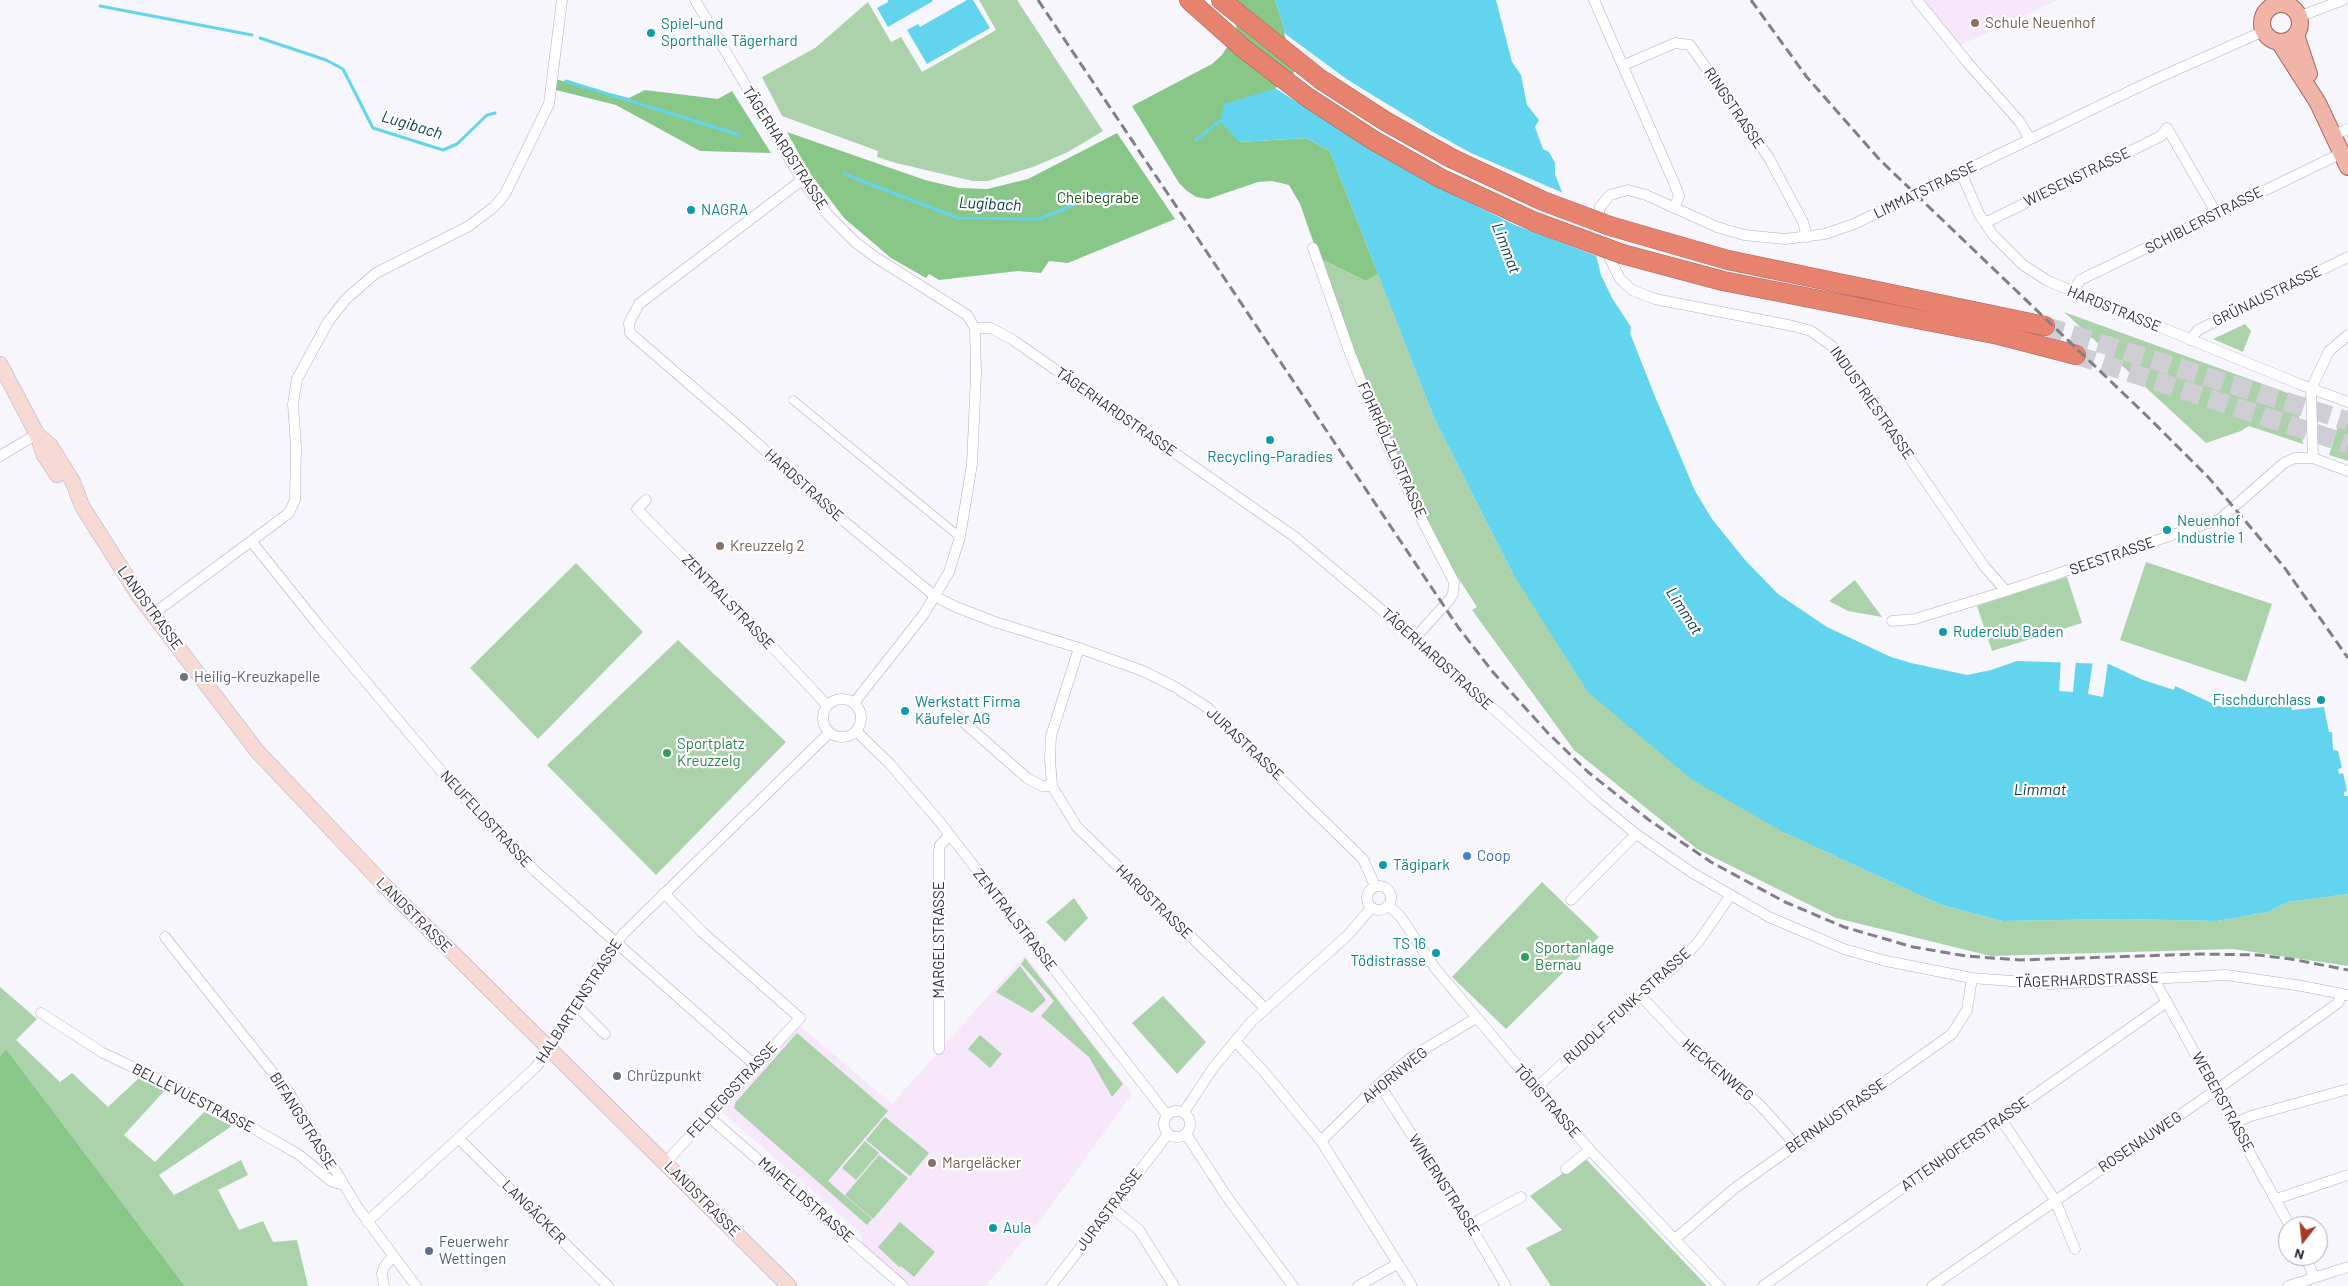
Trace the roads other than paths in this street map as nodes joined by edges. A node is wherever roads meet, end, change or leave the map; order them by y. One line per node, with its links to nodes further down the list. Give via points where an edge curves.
1 (562, 0): 44 (street, via 549,104 505,194 469,226 376,273 346,299 328,322 297,379 293,404 296,446 293,506 289,513)
2 (695, 0): 20 (street, TÄGERHARDSTRASSE)
3 (1188, 0): 33 (highway, bridge, via 1282,79 1352,127 1440,178 1535,222 1622,254 1723,281 1999,335)
4 (1221, 0): 24 (highway, bridge, via 1272,43 1342,94 1428,146)
5 (1594, 0): 14 (street)
6 (1917, 0): 17 (street, via 2019,121)
7 (2343, 0): 10 (street)
8 (2283, 2): 9 (main road); 10 (main road)
9 (2266, 5): 11 (main road, via 2262,21)
10 (2298, 17): 12 (main road)
11 (2264, 31): 13 (main road); 17 (street, LIMMATSTRASSE)
12 (2296, 34): 13 (main road); 15 (main road)
13 (2279, 42): 15 (main road)
14 (1624, 65): 21 (street, via 1678,193); 25 (street, RINGSTRASSE, via 1675,43 1690,45 1769,158 1803,222)
15 (2318, 103): 16 (main road)
16 (2341, 132): 18 (main road)
17 (2030, 139): 19 (street, LIMMATSTRASSE)
18 (2345, 160): 22 (street, SCHIBLERSTRASSE)
19 (1961, 172): 23 (street, HARDSTRASSE); 25 (street, LIMMATSTRASSE, via 1854,224)
20 (802, 180): 30 (street, TÄGERHARDSTRASSE, via 828,215 855,242 898,273 959,309); 46 (street, HARDSTRASSE, via 639,304 629,323 630,333 845,522)
21 (1674, 208): 24 (street, LIMMATSTRASSE, via 1638,192 1619,191 1602,203); 25 (street, LIMMATSTRASSE, via 1744,235 1774,239)
22 (2217, 214): 23 (street, WIESENSTRASSE, via 2167,128 2161,136); 28 (street, SCHIBLERSTRASSE, via 2080,280)
23 (1984, 223): 28 (street, HARDSTRASSE, via 2002,246 2024,265)
24 (1603, 228): 29 (highway, via 1728,260); 45 (street, INDUSTRIESTRASSE, via 1620,279 1640,294 1793,326 1811,331 1833,347 1984,566)
25 (1807, 237)
26 (1313, 248): 49 (street, FOHRHÖLZLISTRASSE, via 1386,442 1454,582 1450,599)
27 (2348, 257): 32 (street, GRÜNAUSTRASSE, via 2198,330)
28 (2073, 292): 32 (street, HARDSTRASSE)
29 (2045, 326)
30 (975, 328): 43 (street, via 974,433 969,490); 49 (street, TÄGERHARDSTRASSE, via 991,328 1013,340 1253,507)
31 (2348, 335): 35 (street, via 2329,351)
32 (2190, 340): 35 (street, HARDSTRASSE)
33 (2076, 355)
34 (0, 364): 38 (main road, LANDSTRASSE)
35 (2312, 389): 37 (street, HARDSTRASSE); 40 (street)
36 (793, 400): 43 (street)
37 (2348, 402)
38 (37, 434): 39 (street); 47 (main road, LANDSTRASSE, via 44,454 65,487 82,506)
39 (0, 456)
40 (2313, 458): 41 (street); 45 (street, SEESTRASSE, via 2284,462 2220,520)
41 (2348, 471)
42 (646, 500): 52 (street, ZENTRALSTRASSE, via 637,509)
43 (960, 537): 46 (street, via 949,572)
44 (250, 541): 47 (street); 66 (street, NEUFELDSTRASSE, via 457,790 535,871)
45 (2006, 591): 48 (street, SEESTRASSE, via 1915,619)
46 (936, 596): 50 (street, HARDSTRASSE, via 995,622); 51 (street)
47 (153, 614): 79 (main road, LANDSTRASSE, via 257,751 387,888)
48 (1892, 621)
49 (1415, 638): 57 (street, TÄGERHARDSTRASSE)
50 (1079, 648): 56 (street, via 1051,736); 59 (street, JURASTRASSE, via 1143,671 1175,686 1208,708 1363,859)
51 (854, 703): 52 (street, via 840,699); 54 (street, via 861,717)
52 (827, 705): 55 (street, via 822,716)
53 (944, 706): 56 (street, via 1027,778 1042,786)
54 (856, 732): 55 (street, via 845,737); 58 (street, ZENTRALSTRASSE, via 889,763)
55 (829, 733): 60 (street, HALBARTENSTRASSE)
56 (1052, 786): 73 (street, HARDSTRASSE, via 1077,827)
57 (1636, 834): 61 (street, TÄGERHARDSTRASSE); 62 (street)
58 (950, 835): 78 (street, MARGELSTRASSE, via 940,845 939,851); 86 (street, ZENTRALSTRASSE)
59 (1376, 886): 63 (street, via 1383,886 1389,891 1391,899); 64 (street, via 1367,893 1367,901)
60 (664, 893): 66 (street, HALBARTENSTRASSE); 80 (street, FELDEGGSTRASSE, via 702,932 800,1018)
61 (1730, 896): 67 (street, TÄGERHARDSTRASSE, via 1769,917 1844,948 1908,967); 70 (street, RUDOLF-FUNK-STRASSE, via 1691,950)
62 (1571, 900)
63 (1388, 906): 64 (street, via 1378,910); 75 (street, TÖDISTRASSE, via 1400,916)
64 (1372, 908): 73 (street, via 1348,935)
65 (166, 937): 99 (street, BIFANGSTRASSE, via 289,1093)
66 (616, 943): 72 (street, HALBARTENSTRASSE); 80 (street, NEUFELDSTRASSE)
67 (1972, 978): 68 (street, TÄGERHARDSTRASSE, via 2050,984); 94 (street, BERNAUSTRASSE, via 1967,1010 1952,1034)
68 (2154, 979): 69 (street, TÄGERHARDSTRASSE, via 2226,975); 71 (street, WEBERSTRASSE)
69 (2345, 995): 84 (street, ROSENAUWEG)
70 (1640, 996): 82 (street, RUDOLF-FUNK-STRASSE); 94 (street, HECKENWEG, via 1687,1045 1759,1104)
71 (2167, 1002): 84 (street, WEBERSTRASSE); 88 (street, ATTENHOFERSTRASSE)
72 (576, 1005): 76 (street); 79 (street, HALBARTENSTRASSE)
73 (1266, 1009): 77 (street)
74 (40, 1013): 99 (street, BELLEVUESTRASSE, via 103,1053 262,1133 298,1154 331,1181)
75 (1476, 1018): 81 (street, AHORNWEG, via 1413,1056); 82 (street, TÖDISTRASSE)
76 (605, 1034)
77 (1235, 1041): 85 (street); 93 (street)
78 (939, 1049)
79 (549, 1050): 92 (street, HALBARTENSTRASSE, via 535,1068); 96 (main road, LANDSTRASSE)
80 (755, 1065): 87 (street, FELDEGGSTRASSE)
81 (1379, 1084): 93 (street, AHORNWEG); 106 (street, WINERNSTRASSE)
82 (1536, 1088): 95 (street, TÖDISTRASSE)
83 (2348, 1089): 89 (street, via 2252,1116)
84 (2216, 1090): 89 (street, WEBERSTRASSE); 102 (street, ROSENAUWEG)
85 (1184, 1112): 86 (street, via 1176,1110); 91 (street, via 1190,1121)
86 (1167, 1115): 90 (street, via 1163,1122)
87 (708, 1116): 96 (street, FELDEGGSTRASSE); 118 (street, MAIFELDSTRASSE)
88 (2001, 1119): 102 (street); 126 (street, ATTENHOFERSTRASSE)
89 (2235, 1124): 101 (street, WEBERSTRASSE)
90 (1168, 1134): 91 (street, via 1176,1137); 103 (street, JURASTRASSE)
91 (1186, 1134): 121 (street, via 1222,1191)
92 (459, 1139): 105 (street, HALBARTENSTRASSE); 116 (street, LANGÄCKER)
93 (1321, 1141): 110 (street)
94 (1795, 1144): 107 (street, BERNAUSTRASSE, via 1735,1188)
95 (1590, 1150): 97 (street); 107 (street, TÖDISTRASSE)
96 (665, 1163): 117 (main road, LANDSTRASSE)
97 (1566, 1169)
98 (2348, 1175): 101 (street)
99 (343, 1185): 105 (street, BIFANGSTRASSE)
100 (1521, 1197): 106 (street)
101 (2276, 1199): 104 (street, WEBERSTRASSE)
102 (2055, 1200): 108 (street); 127 (street, ROSENAUWEG)
103 (1112, 1208): 119 (street, JURASTRASSE); 120 (street, via 1139,1230)
104 (2285, 1216)
105 (367, 1222): 109 (street, BIFANGSTRASSE)
106 (1470, 1225): 124 (street, WINERNSTRASSE)
107 (1676, 1239): 125 (street, TÖDISTRASSE)
108 (2075, 1249)
109 (393, 1256): 114 (street, via 384,1267); 115 (street, BIFANGSTRASSE)
110 (1397, 1264): 122 (street); 123 (street)
111 (2309, 1266): 113 (street)
112 (2348, 1267): 113 (street)
113 (2314, 1277): 128 (street)
114 (384, 1286)
115 (416, 1286)
116 (608, 1286)
117 (789, 1286)
118 (902, 1286)
119 (1051, 1286)
120 (1174, 1286)
121 (1293, 1286)
122 (1358, 1286)
123 (1412, 1286)
124 (1506, 1286)
125 (1719, 1286)
126 (1763, 1286)
127 (1932, 1286)
128 (2288, 1286)

